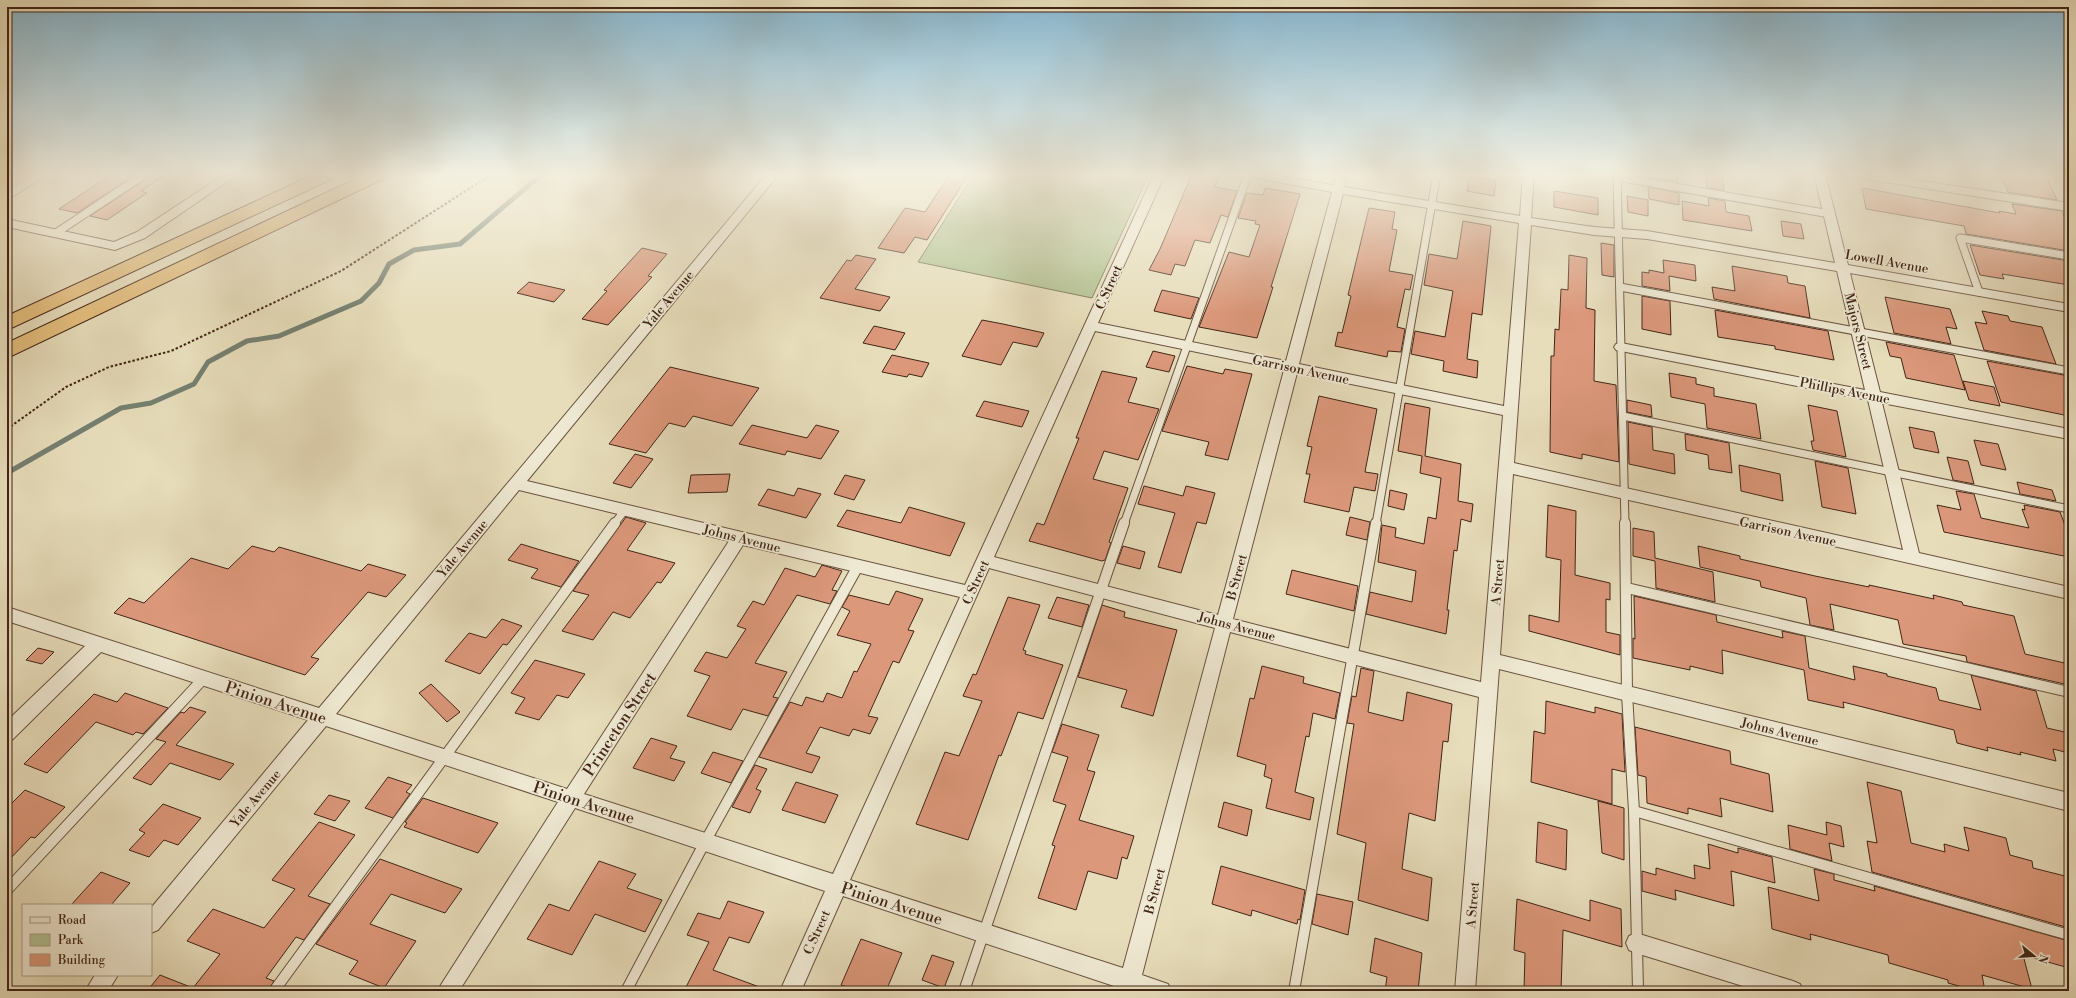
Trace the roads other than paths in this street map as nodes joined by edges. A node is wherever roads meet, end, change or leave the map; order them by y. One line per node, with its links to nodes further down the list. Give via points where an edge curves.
1 (1527, 220): 32 (street, A Street)
2 (76, 221): 16 (lane)
3 (163, 221): 16 (street, via 141,235 115,246)
4 (228, 221): 22 (highway)
5 (281, 221): 27 (highway)
6 (733, 221): 37 (street, Yale Avenue)
7 (1138, 221): 23 (street, C Street)
8 (1232, 221): 25 (lane)
9 (1330, 221): 28 (street, B Street)
10 (1428, 221): 30 (lane)
11 (1530, 221): 15 (street, Lowell Avenue, via 1594,231)
12 (1618, 221): 15 (lane)
13 (1832, 221): 18 (street, Majors Street)
14 (7, 223): 16 (street)
15 (1618, 232): 18 (street, Lowell Avenue); 19 (lane)
16 (56, 234)
17 (2069, 256): 20 (lane, via 1960,238)
18 (1844, 268): 20 (street, Lowell Avenue); 24 (street, Majors Street)
19 (1620, 287): 24 (lane); 26 (lane)
20 (1979, 292): 21 (street, Lowell Avenue)
21 (2069, 308)
22 (7, 324)
23 (1090, 326): 25 (street, Garrison Avenue); 43 (street, C Street)
24 (1859, 332): 29 (lane); 31 (street, Majors Street)
25 (1188, 346): 28 (street, Garrison Avenue); 46 (lane)
26 (1621, 347): 31 (street, Phillips Avenue); 33 (lane)
27 (7, 351)
28 (1291, 367): 30 (street, Garrison Avenue); 50 (street, B Street)
29 (2069, 371)
30 (1399, 389): 32 (street, Garrison Avenue); 52 (lane)
31 (1874, 396): 34 (street, Phillips Avenue); 36 (street, Majors Street)
32 (1511, 412): 35 (street, A Street)
33 (1623, 416): 36 (lane); 38 (lane)
34 (2069, 434)
35 (1507, 467): 38 (street, Garrison Avenue); 53 (street, A Street)
36 (1892, 472): 39 (lane); 42 (street, Majors Street)
37 (515, 484): 40 (street, Johns Avenue); 58 (street, Yale Avenue)
38 (1624, 495): 42 (street, Garrison Avenue); 45 (lane)
39 (2069, 509)
40 (625, 510): 41 (street, Johns Avenue); 60 (lane)
41 (739, 538): 44 (street, Johns Avenue); 61 (street, Princeton Street)
42 (1913, 559): 48 (street, Garrison Avenue)
43 (984, 561): 46 (street, Johns Avenue); 47 (street, C Street)
44 (858, 566): 47 (street, Johns Avenue); 64 (lane)
45 (1627, 588): 56 (lane); 57 (lane)
46 (1100, 591): 50 (street, Johns Avenue); 68 (lane)
47 (970, 593): 65 (street, C Street)
48 (2069, 594)
49 (7, 614): 51 (street, Pinion Avenue)
50 (1224, 623): 52 (street, Johns Avenue); 72 (street, B Street)
51 (98, 644): 54 (street, Pinion Avenue); 59 (street)
52 (1352, 656): 55 (street, Johns Avenue); 80 (lane)
53 (1491, 660): 55 (street, A Street); 57 (street, Johns Avenue)
54 (204, 678): 58 (street, Pinion Avenue); 66 (lane)
55 (1489, 692): 81 (street, A Street)
56 (2069, 692)
57 (1627, 694): 62 (street, Johns Avenue); 63 (lane)
58 (322, 717): 60 (street, Pinion Avenue); 67 (street, Yale Avenue)
59 (7, 733)
60 (446, 757): 61 (street, Pinion Avenue); 74 (lane)
61 (571, 798): 64 (street, Pinion Avenue); 75 (street, Princeton Street)
62 (2069, 802)
63 (1634, 811): 69 (lane); 70 (lane)
64 (705, 842): 65 (street, Pinion Avenue); 76 (lane)
65 (838, 885): 68 (street, Pinion Avenue); 77 (street, C Street)
66 (7, 890)
67 (152, 923)
68 (984, 933): 72 (street, Pinion Avenue); 78 (lane)
69 (2069, 935)
70 (1636, 943): 82 (lane); 83 (street)
71 (107, 976): 73 (street)
72 (1130, 981): 79 (street, Pinion Avenue)
73 (95, 991)
74 (274, 991)
75 (447, 991)
76 (626, 991)
77 (790, 991)
78 (964, 991)
79 (1161, 991)
80 (1294, 991)
81 (1465, 991)
82 (1638, 991)
83 (1793, 991)

